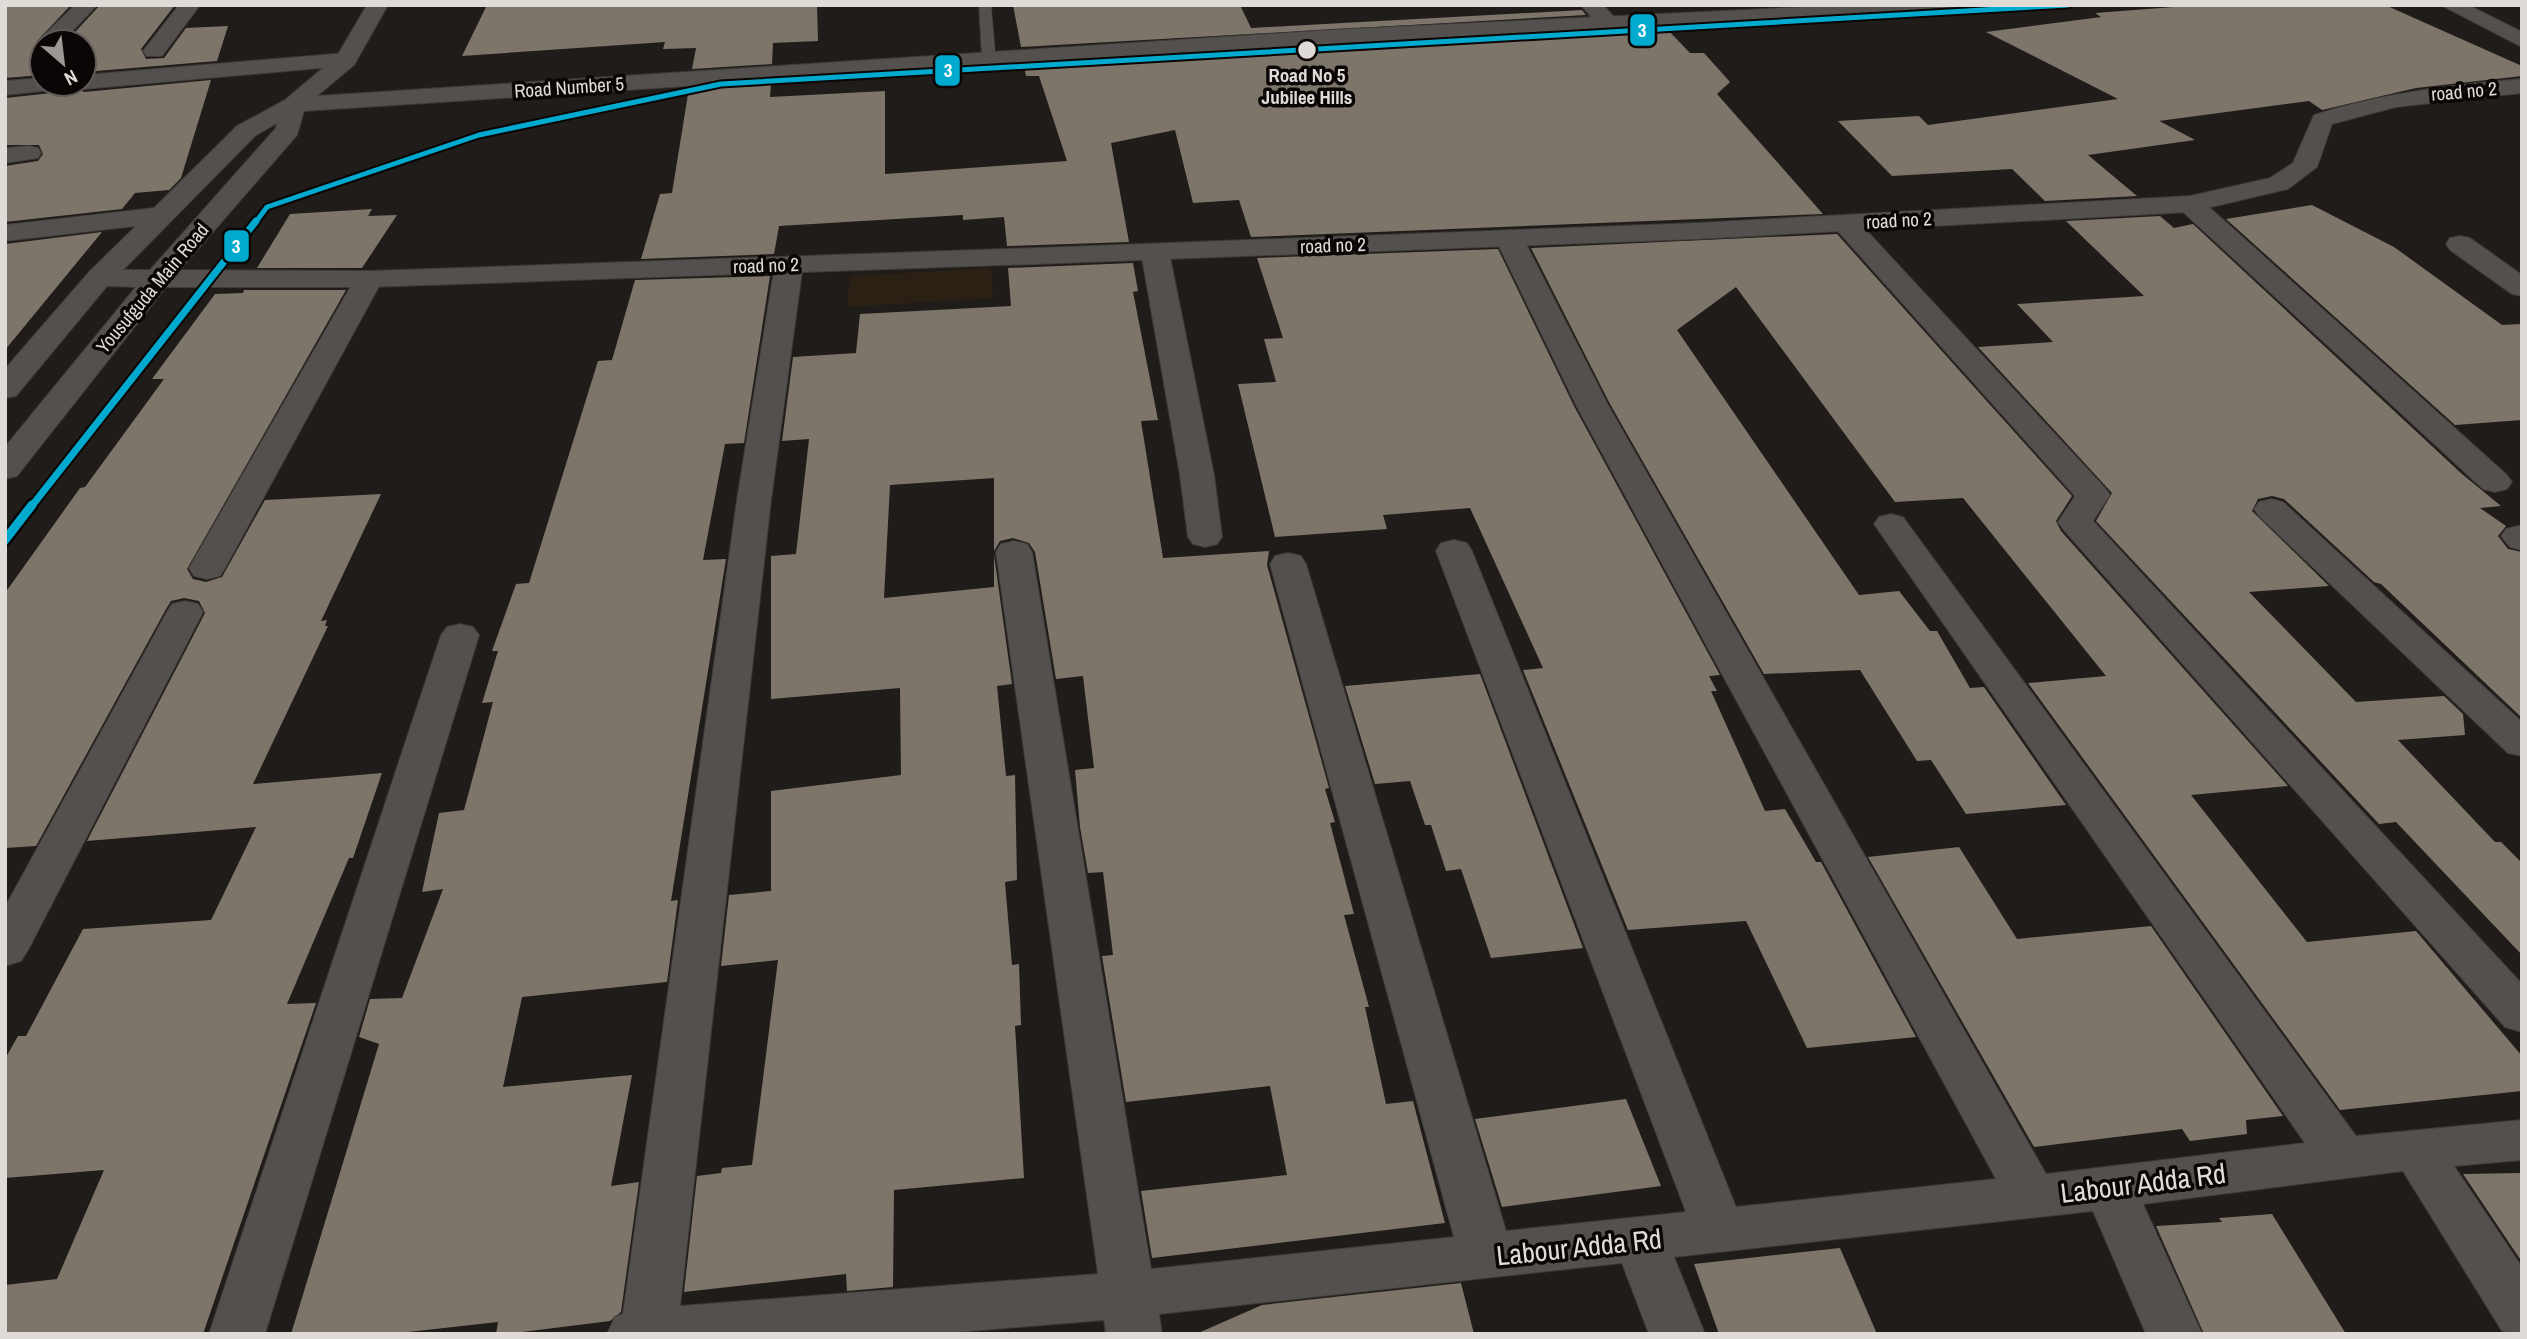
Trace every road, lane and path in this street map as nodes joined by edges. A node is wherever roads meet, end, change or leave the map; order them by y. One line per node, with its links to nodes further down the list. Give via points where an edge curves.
1 (87, 5): 9 (street)
2 (190, 5): 11 (street)
3 (378, 5): 12 (street)
4 (985, 5): 13 (lane)
5 (1591, 5): 8 (street)
6 (1978, 5): 8 (street, Road Number 5)
7 (2451, 5): 10 (street)
8 (1611, 26): 13 (street, Road Number 5, via 1330,37)
9 (64, 28)
10 (2522, 41)
11 (154, 51)
12 (346, 60): 14 (street); 18 (street)
13 (989, 61): 18 (street, Road Number 5)
14 (98, 81)
15 (28, 86): 17 (street)
16 (2522, 86): 19 (street, road no 2, via 2362,105 2322,120 2304,167 2279,184)
17 (5, 88)
18 (293, 105): 20 (street, via 246,131); 29 (street, Yousufguda Main Road, via 288,130)
19 (2190, 204): 21 (street, road no 2); 35 (street)
20 (162, 215): 22 (street); 24 (street)
21 (1845, 223): 23 (street, road no 2); 47 (street, via 2093,495 2076,522)
22 (5, 233)
23 (1509, 238): 27 (street, road no 2); 52 (street, via 1592,405)
24 (138, 239): 26 (street); 30 (street)
25 (2460, 244): 32 (street)
26 (5, 252)
27 (1155, 252): 28 (street, road no 2); 38 (street)
28 (789, 264): 31 (street, road no 2); 59 (street)
29 (159, 277): 30 (street, road no 2); 31 (street, road no 2); 34 (street, Yousufguda Main Road)
30 (99, 278): 33 (street)
31 (369, 279): 42 (street)
32 (2522, 288)
33 (5, 389)
34 (5, 469)
35 (2495, 482)
36 (2271, 509): 45 (street)
37 (1891, 524): 50 (street)
38 (1205, 537)
39 (1454, 551): 53 (street)
40 (1014, 552): 56 (street)
41 (1288, 564): 55 (street)
42 (207, 568)
43 (185, 612): 46 (street)
44 (460, 635): 60 (street)
45 (2522, 744)
46 (5, 950)
47 (2522, 1015)
48 (2522, 1140): 49 (street, Labour Adda Rd)
49 (2416, 1149): 50 (street, Labour Adda Rd); 57 (street)
50 (2344, 1158): 51 (street, Labour Adda Rd)
51 (2109, 1188): 52 (street, Labour Adda Rd); 62 (street)
52 (2032, 1196): 53 (street, Labour Adda Rd)
53 (1720, 1230): 54 (street, Labour Adda Rd)
54 (1641, 1241): 55 (street, Labour Adda Rd); 61 (street)
55 (1487, 1257): 56 (street, Labour Adda Rd)
56 (1130, 1314): 58 (street, Labour Adda Rd)
57 (2522, 1314)
58 (784, 1329): 59 (street, Labour Adda Rd)
59 (642, 1333)
60 (237, 1334)
61 (1677, 1334)
62 (2174, 1334)

